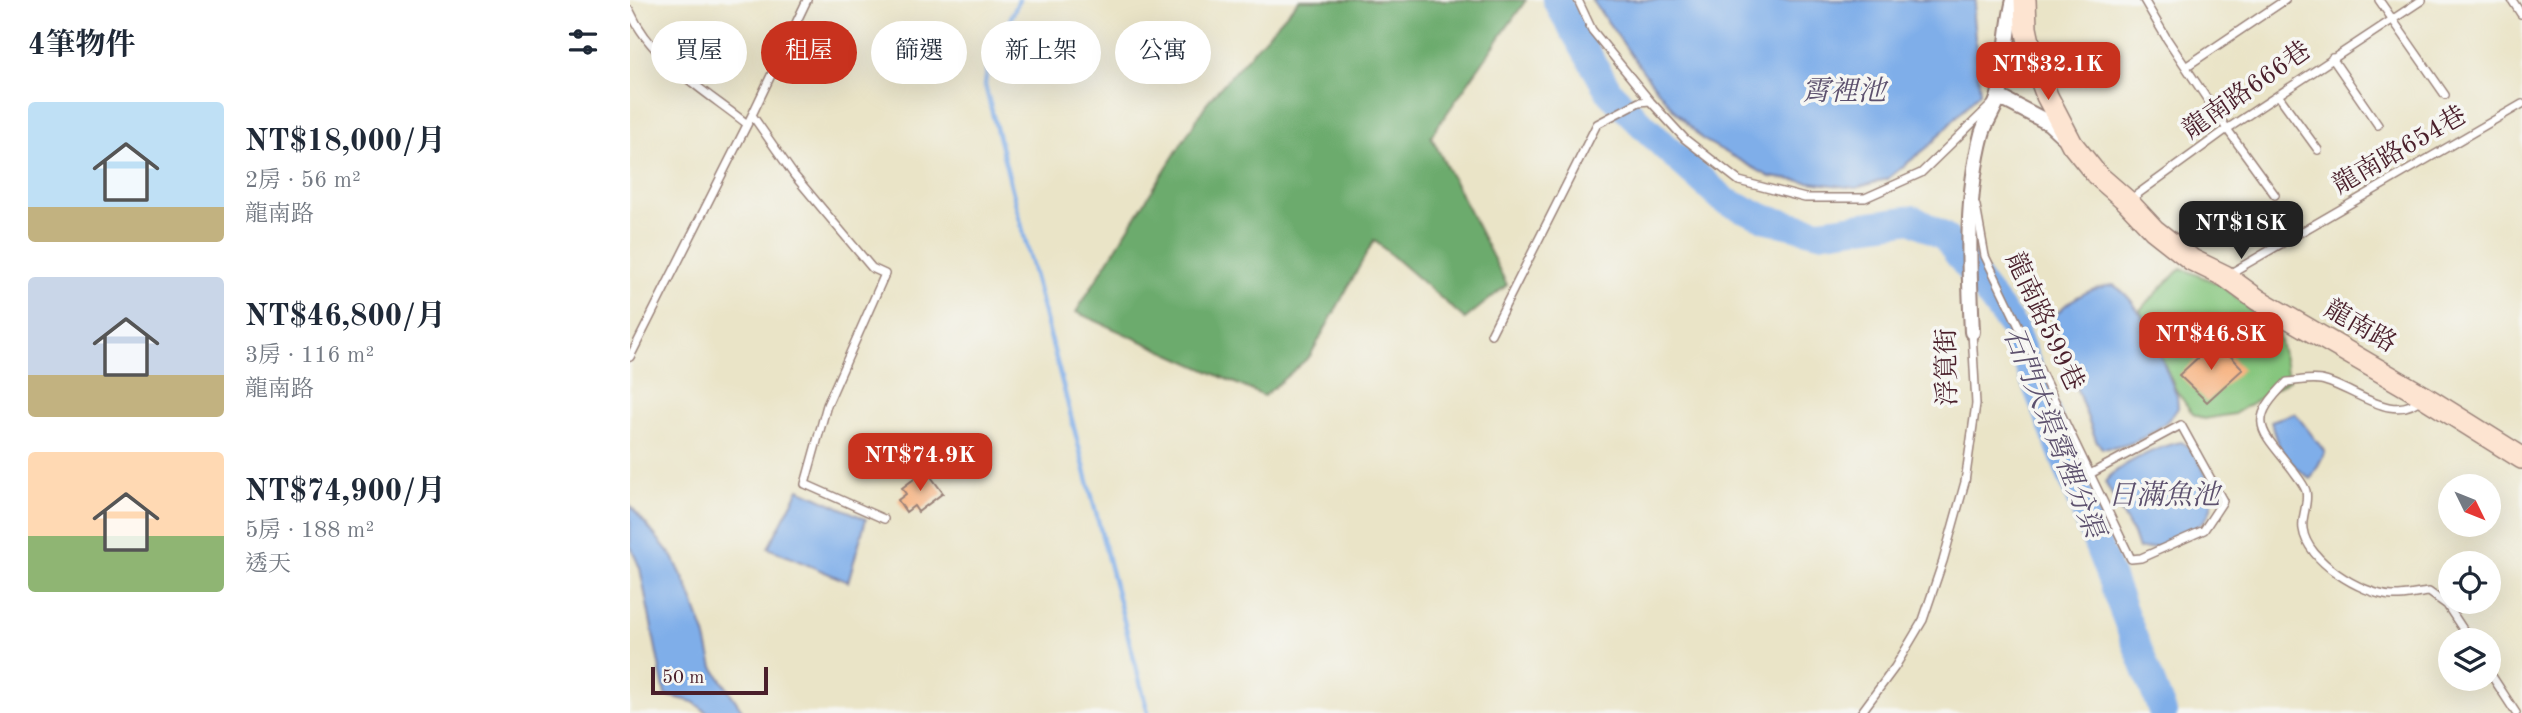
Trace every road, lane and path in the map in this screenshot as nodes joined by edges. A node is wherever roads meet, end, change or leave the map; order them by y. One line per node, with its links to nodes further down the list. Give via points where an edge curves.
1 (807, 0): 20 (lane)
2 (1578, 0): 18 (lane, via 1592,30)
3 (2014, 0): 17 (street, 浮筧街)
4 (2025, 0): 24 (main road, 龍南路, via 2032,56)
5 (2285, 0): 14 (lane)
6 (2379, 0): 12 (lane)
7 (2422, 0): 12 (lane, 龍南路666巷)
8 (2512, 0): 11 (lane)
9 (2149, 2): 14 (lane)
10 (630, 11): 21 (lane, via 650,43)
11 (2521, 14)
12 (2393, 21): 13 (lane, 龍南路666巷); 16 (lane)
13 (2332, 58): 15 (lane, 龍南路666巷); 22 (lane)
14 (2187, 66): 23 (lane)
15 (2278, 95): 23 (lane, 龍南路666巷); 25 (lane)
16 (2445, 95)
17 (1999, 97): 18 (lane, via 1922,173 1865,198 1805,198 1739,181 1685,139); 24 (street, via 2049,123); 26 (street, 浮筧街, via 1988,116)
18 (1650, 101): 31 (lane, via 1597,124)
19 (2522, 104): 29 (lane, 龍南路654巷)
20 (752, 115): 21 (lane); 36 (lane, via 803,185 872,268 884,274 827,405 805,484)
21 (747, 124): 32 (lane)
22 (2378, 125)
23 (2227, 129): 27 (lane); 28 (lane, 龍南路666巷)
24 (2072, 144): 28 (main road, 龍南路, via 2096,174)
25 (2318, 150)
26 (1972, 185): 30 (street, 浮筧街, via 1968,245); 35 (lane, 龍南路599巷, via 1985,256)
27 (2275, 195)
28 (2127, 201): 29 (main road, 龍南路, via 2192,260)
29 (2225, 276): 33 (main road, 龍南路)
30 (1972, 332): 39 (lane, 浮筧街, via 1976,404 1965,482 1943,561 1923,620)
31 (1492, 334)
32 (630, 357)
33 (2423, 396): 34 (main road, 龍南路); 37 (lane, via 2414,406 2389,407 2320,380 2287,382 2260,418 2267,439 2306,492 2303,529 2308,545 2337,575 2356,585 2391,596 2429,592 2447,605)
34 (2522, 458)
35 (2090, 474): 35 (lane, 龍南路599巷, via 2131,559 2204,530 2223,501 2181,425)
36 (884, 519)
37 (2462, 628)
38 (2501, 690): 40 (lane)
39 (1861, 713)
40 (2516, 713)

